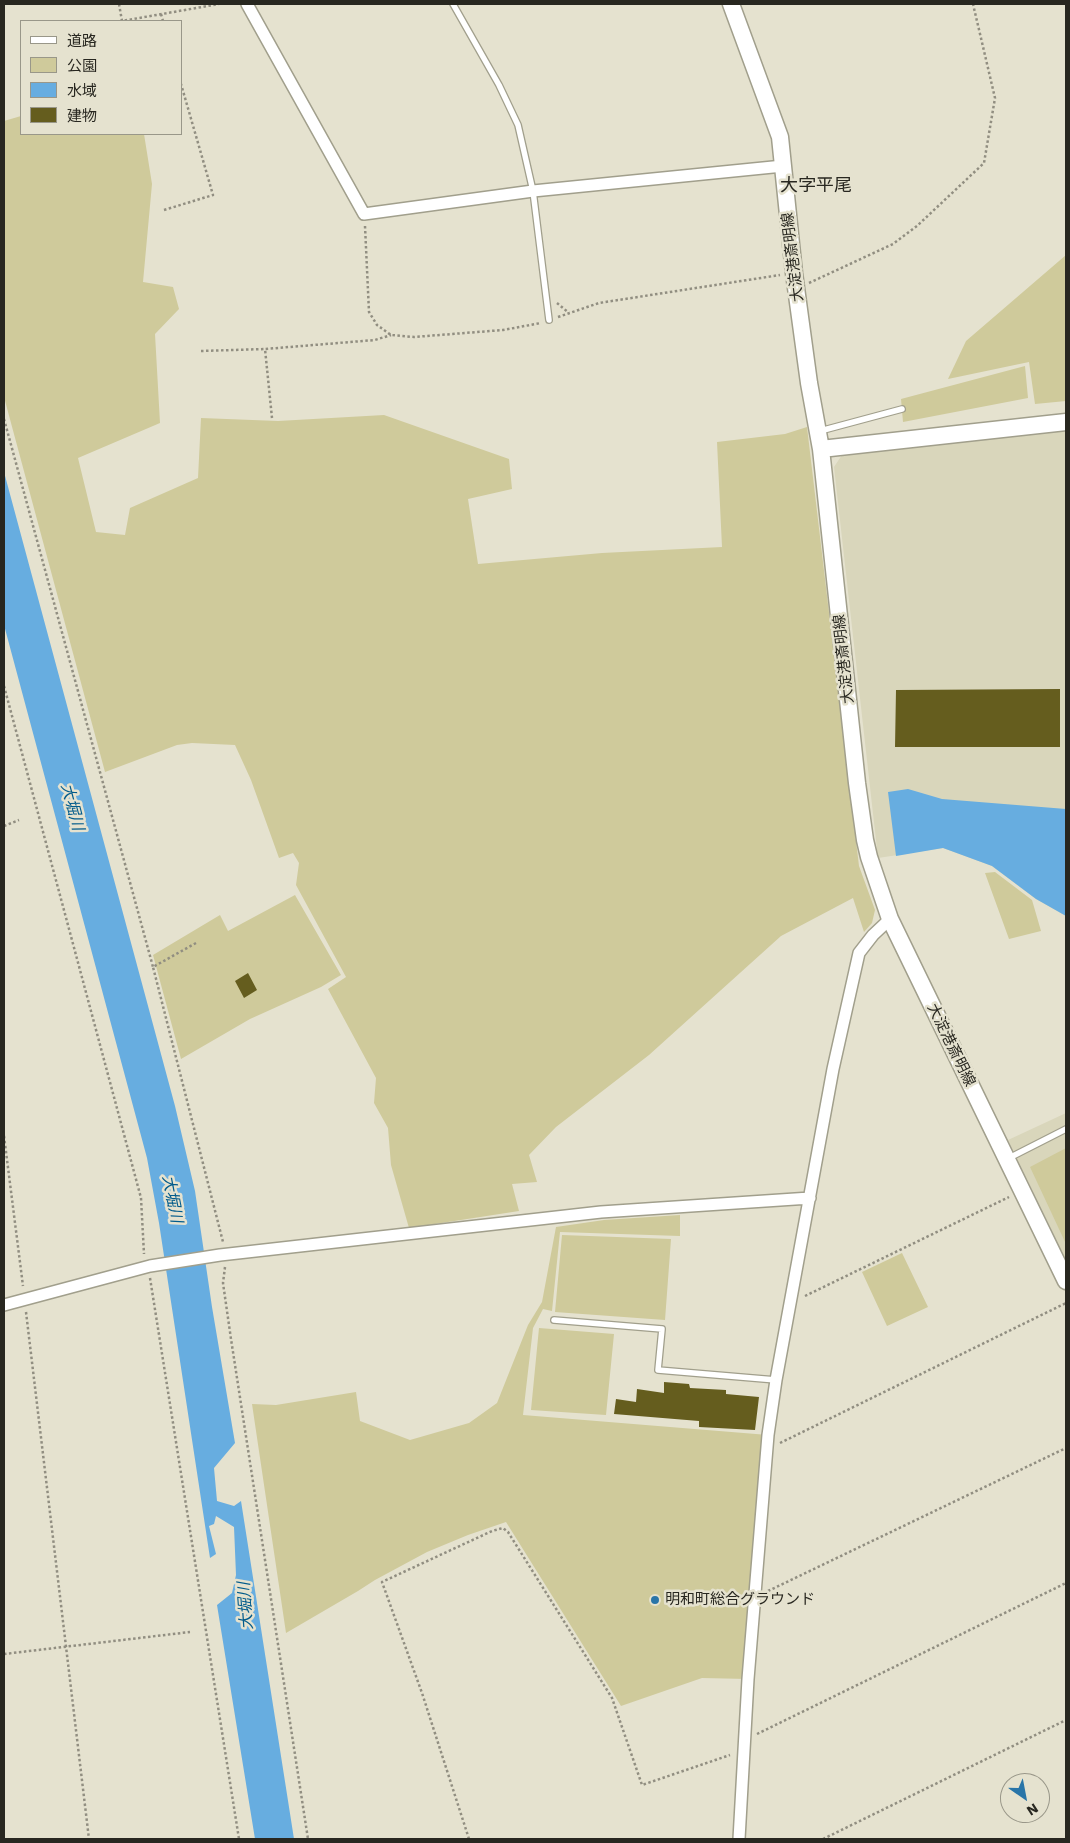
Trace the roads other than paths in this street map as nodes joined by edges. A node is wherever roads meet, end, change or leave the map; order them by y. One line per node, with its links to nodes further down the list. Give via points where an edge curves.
1 (247, 4): 5 (street, via 364,214)
2 (453, 4): 5 (lane, via 499,84 518,125)
3 (731, 4): 4 (main road, 大淀港斎明線, via 772,111 780,136)
4 (783, 166): 5 (street); 9 (main road, 大淀港斎明線)
5 (533, 191): 6 (lane)
6 (549, 320)
7 (902, 409): 9 (lane)
8 (1066, 422): 10 (main road)
9 (818, 432): 10 (main road, 大淀港斎明線)
10 (822, 449): 11 (main road, 大淀港斎明線, via 865,840)
11 (890, 919): 13 (main road, 大淀港斎明線); 14 (street, via 859,953 833,1069)
12 (1066, 1129): 13 (lane)
13 (1007, 1159): 15 (main road, 大淀港斎明線)
14 (810, 1198): 16 (street, via 601,1212 223,1254 147,1266); 18 (street)
15 (1066, 1281)
16 (4, 1305)
17 (554, 1320): 18 (lane, via 662,1329 658,1370)
18 (776, 1380): 19 (street, via 767,1449)
19 (739, 1839)

